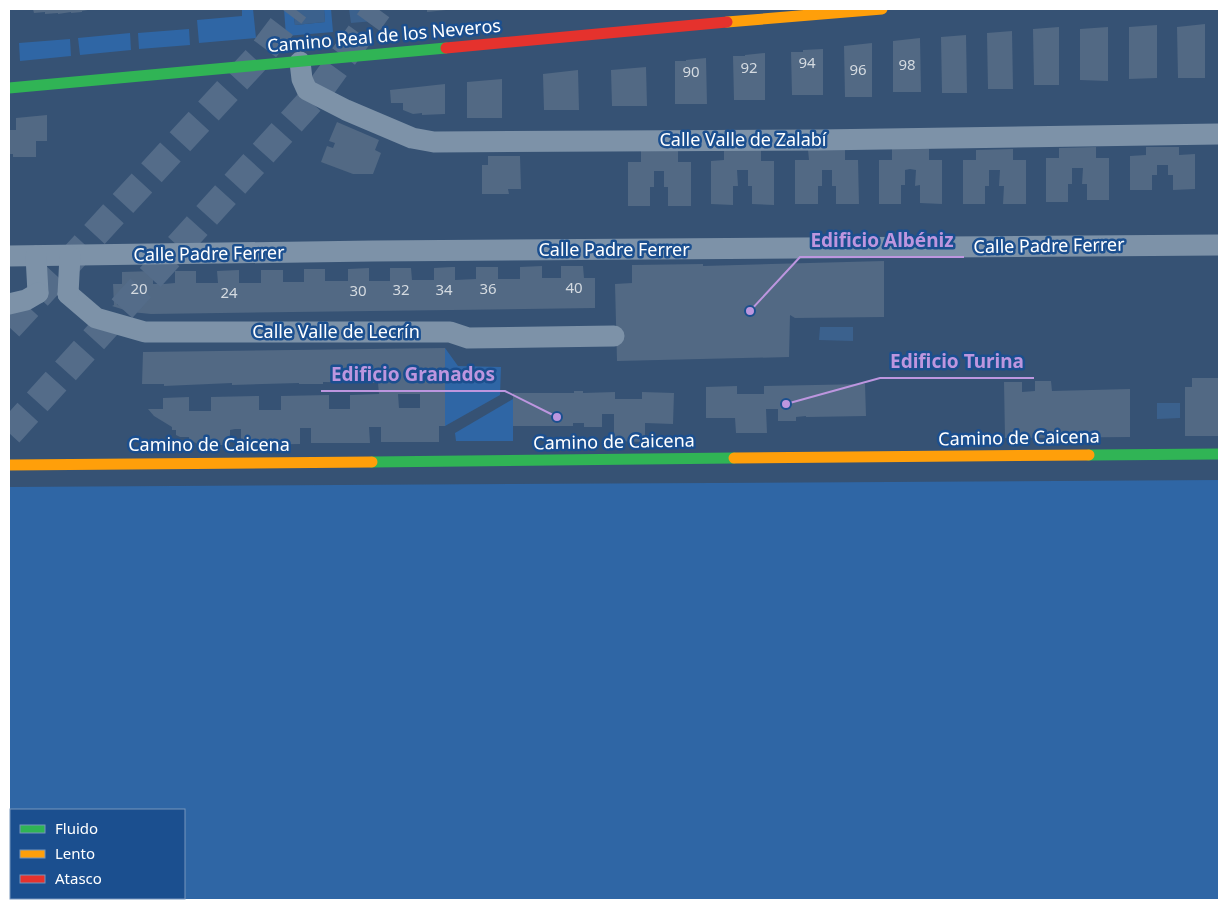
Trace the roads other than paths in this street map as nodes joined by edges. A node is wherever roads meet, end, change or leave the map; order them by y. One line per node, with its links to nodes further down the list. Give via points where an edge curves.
1 (882, 9): 2 (street, Camino Real de los Neveros)
2 (300, 62): 3 (street, Camino Real de los Neveros); 4 (street, Calle Valle de Zalabí, via 307,90 412,138 434,142)
3 (9, 88)
4 (1219, 134)
5 (1219, 245): 8 (street, Calle Padre Ferrer)
6 (9, 256): 7 (street, Calle Padre Ferrer)
7 (36, 256): 8 (street, Calle Padre Ferrer); 9 (street)
8 (70, 256): 10 (street)
9 (38, 292): 10 (street); 11 (street, via 26,300)
10 (68, 294): 12 (street, Calle Valle de Lecrín, via 96,318 145,332 450,332 468,338)
11 (9, 304)
12 (614, 336)
13 (1219, 454): 14 (street, Camino de Caicena)
14 (9, 465)

